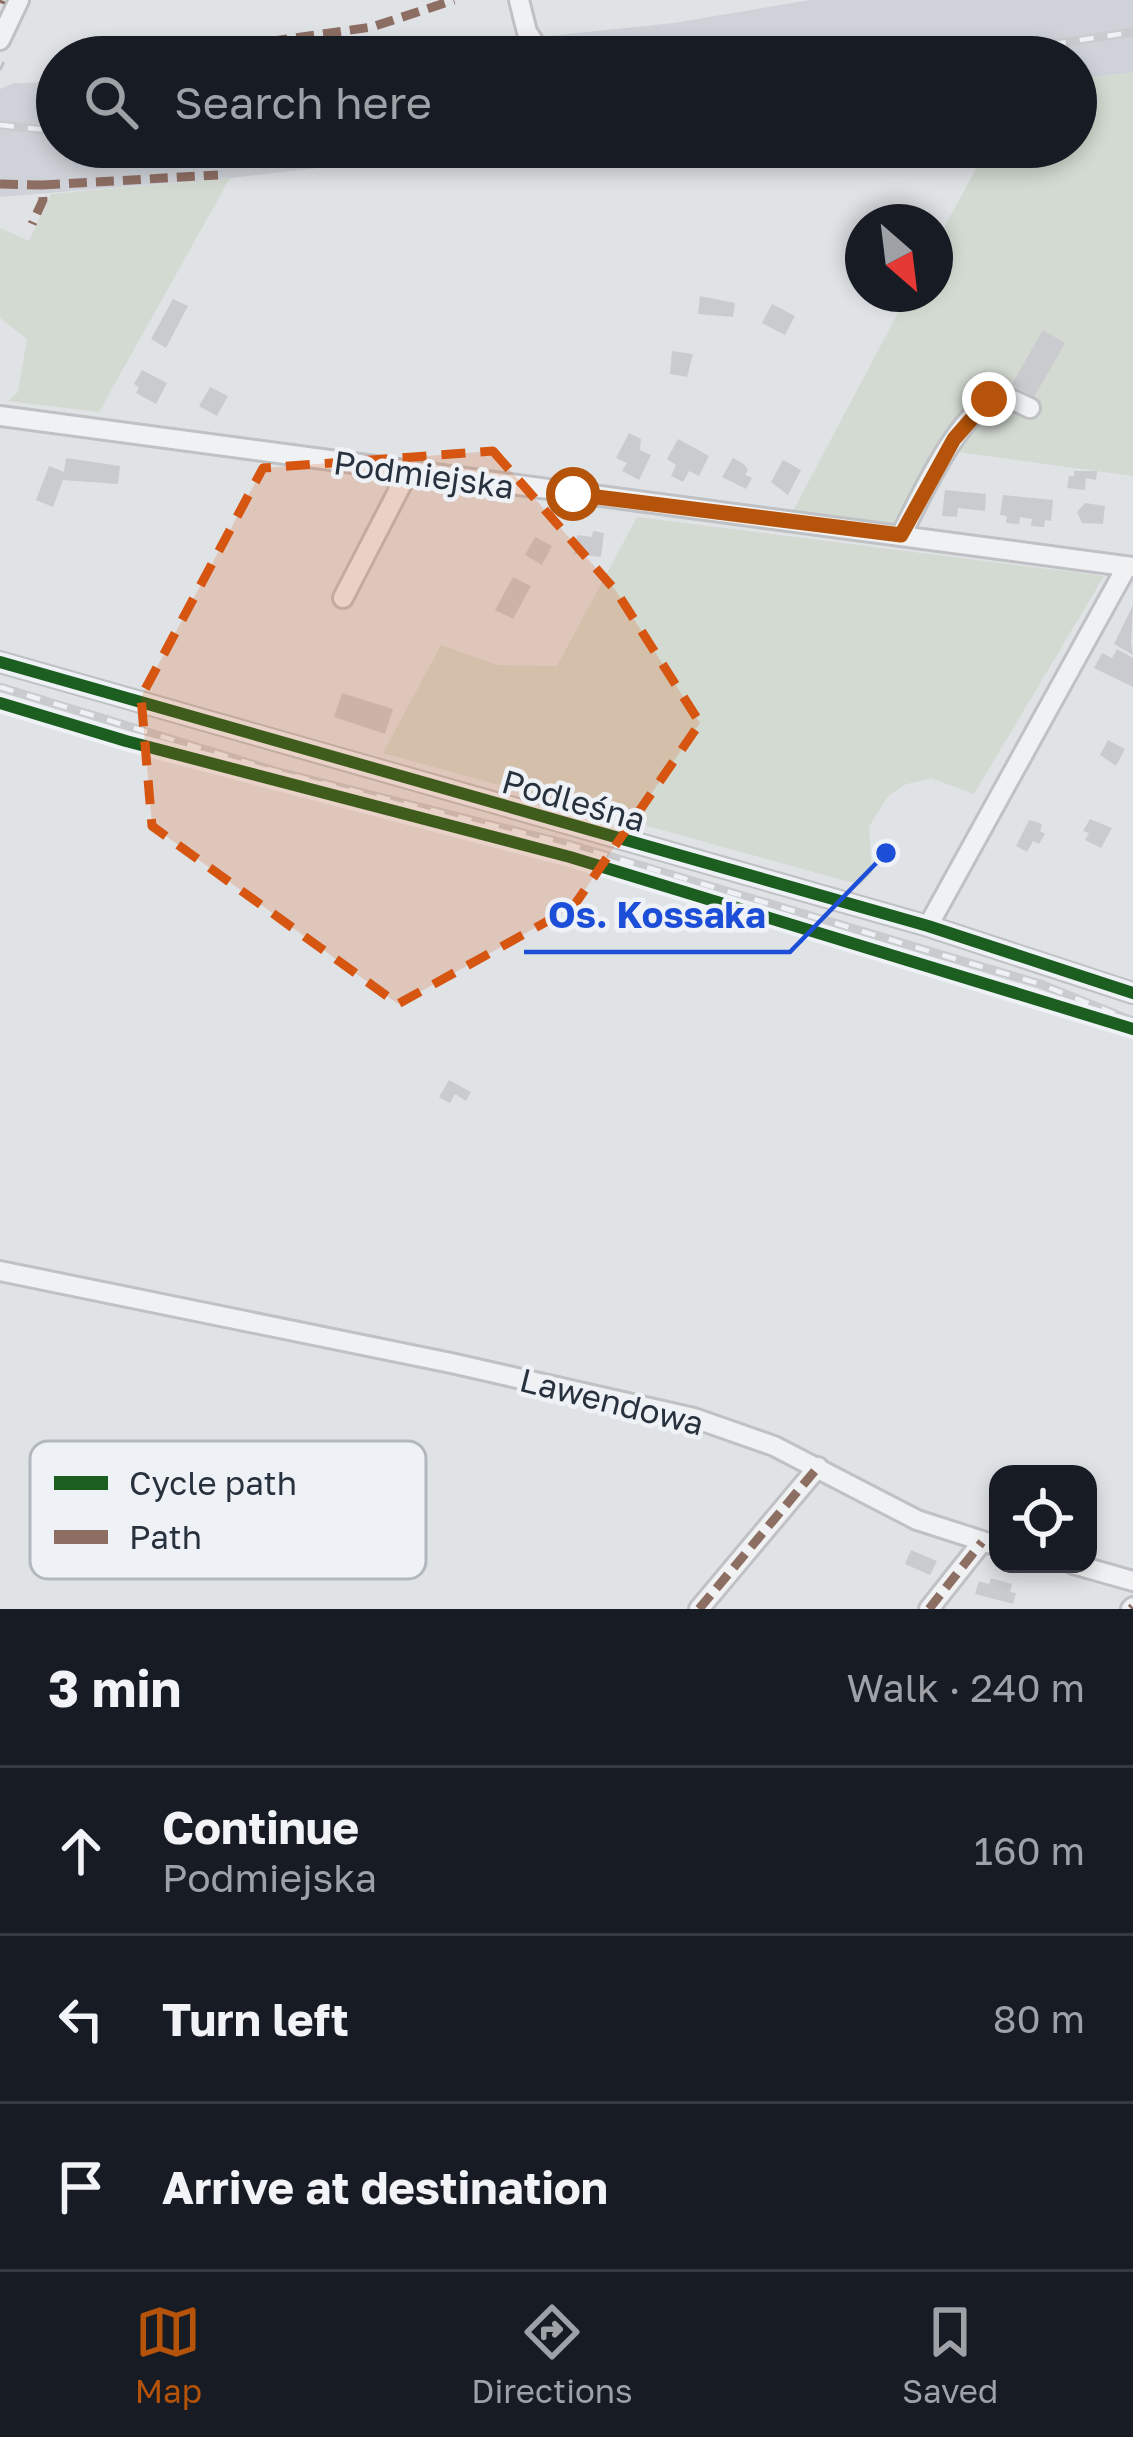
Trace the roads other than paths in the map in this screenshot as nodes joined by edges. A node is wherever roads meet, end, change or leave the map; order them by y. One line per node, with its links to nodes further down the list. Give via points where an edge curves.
1 (19, 0): 4 (street)
2 (519, 0): 3 (street)
3 (530, 36)
4 (0, 40)
5 (1030, 408): 8 (street, via 1002,394 989,399 954,439)
6 (0, 416): 7 (street, Podmiejska)
7 (408, 472): 8 (street, Podmiejska); 10 (street)
8 (901, 535): 9 (street, Podmiejska)
9 (1130, 567): 12 (street)
10 (343, 598)
11 (0, 662): 12 (street, Podleśna)
12 (928, 926): 13 (street, Podleśna)
13 (1133, 993)
14 (0, 1271): 15 (street, Lawendowa, via 694,1418)
15 (818, 1467): 16 (street, Lawendowa, via 917,1520); 20 (street)
16 (989, 1544)
17 (989, 1545): 21 (street)
18 (1097, 1571): 19 (street)
19 (1133, 1581)
20 (699, 1609)
21 (929, 1609)

